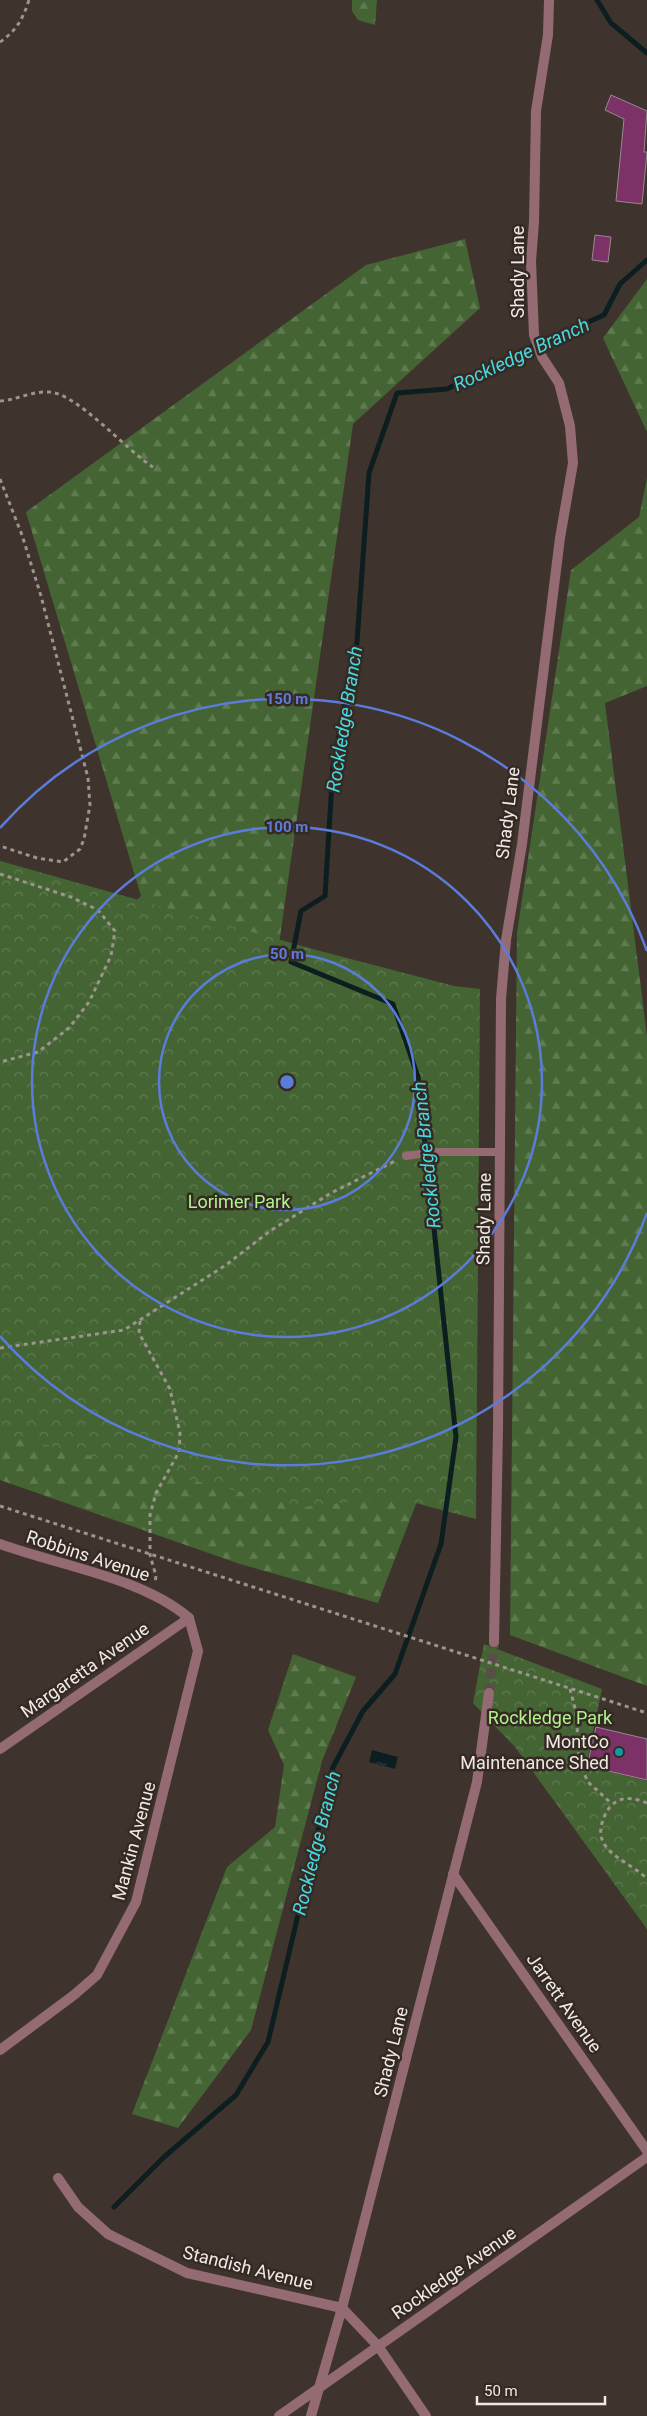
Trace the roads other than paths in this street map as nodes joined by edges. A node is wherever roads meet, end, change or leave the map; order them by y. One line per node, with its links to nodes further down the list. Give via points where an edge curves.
1 (549, 0): 2 (street, Shady Lane, via 548,35 536,111 531,261 534,335 542,357 559,383 570,426 574,463 560,538 522,844 506,940 501,999)
2 (500, 1152): 3 (lane, via 434,1152); 6 (street, Shady Lane)
3 (406, 1156)
4 (0, 1544): 5 (street, Robbins Avenue, via 137,1586 172,1604)
5 (189, 1618): 8 (street, Margaretta Avenue); 10 (street, Mankin Avenue, via 198,1651 136,1902 97,1974)
6 (494, 1642)
7 (489, 1693): 9 (street, Shady Lane, via 477,1782)
8 (0, 1749)
9 (453, 1874): 11 (street, Jarrett Avenue); 14 (street, Shady Lane)
10 (0, 2050)
11 (647, 2151)
12 (647, 2157): 15 (street, Rockledge Avenue)
13 (58, 2178): 14 (street, Standish Avenue, via 78,2207 108,2234 187,2273)
14 (342, 2308): 15 (street); 16 (street, Shady Lane)
15 (378, 2346): 16 (street, Rockledge Avenue); 19 (street)
16 (319, 2388): 17 (street, Rockledge Avenue); 18 (street, Shady Lane)
17 (279, 2416)
18 (311, 2416)
19 (426, 2416)

